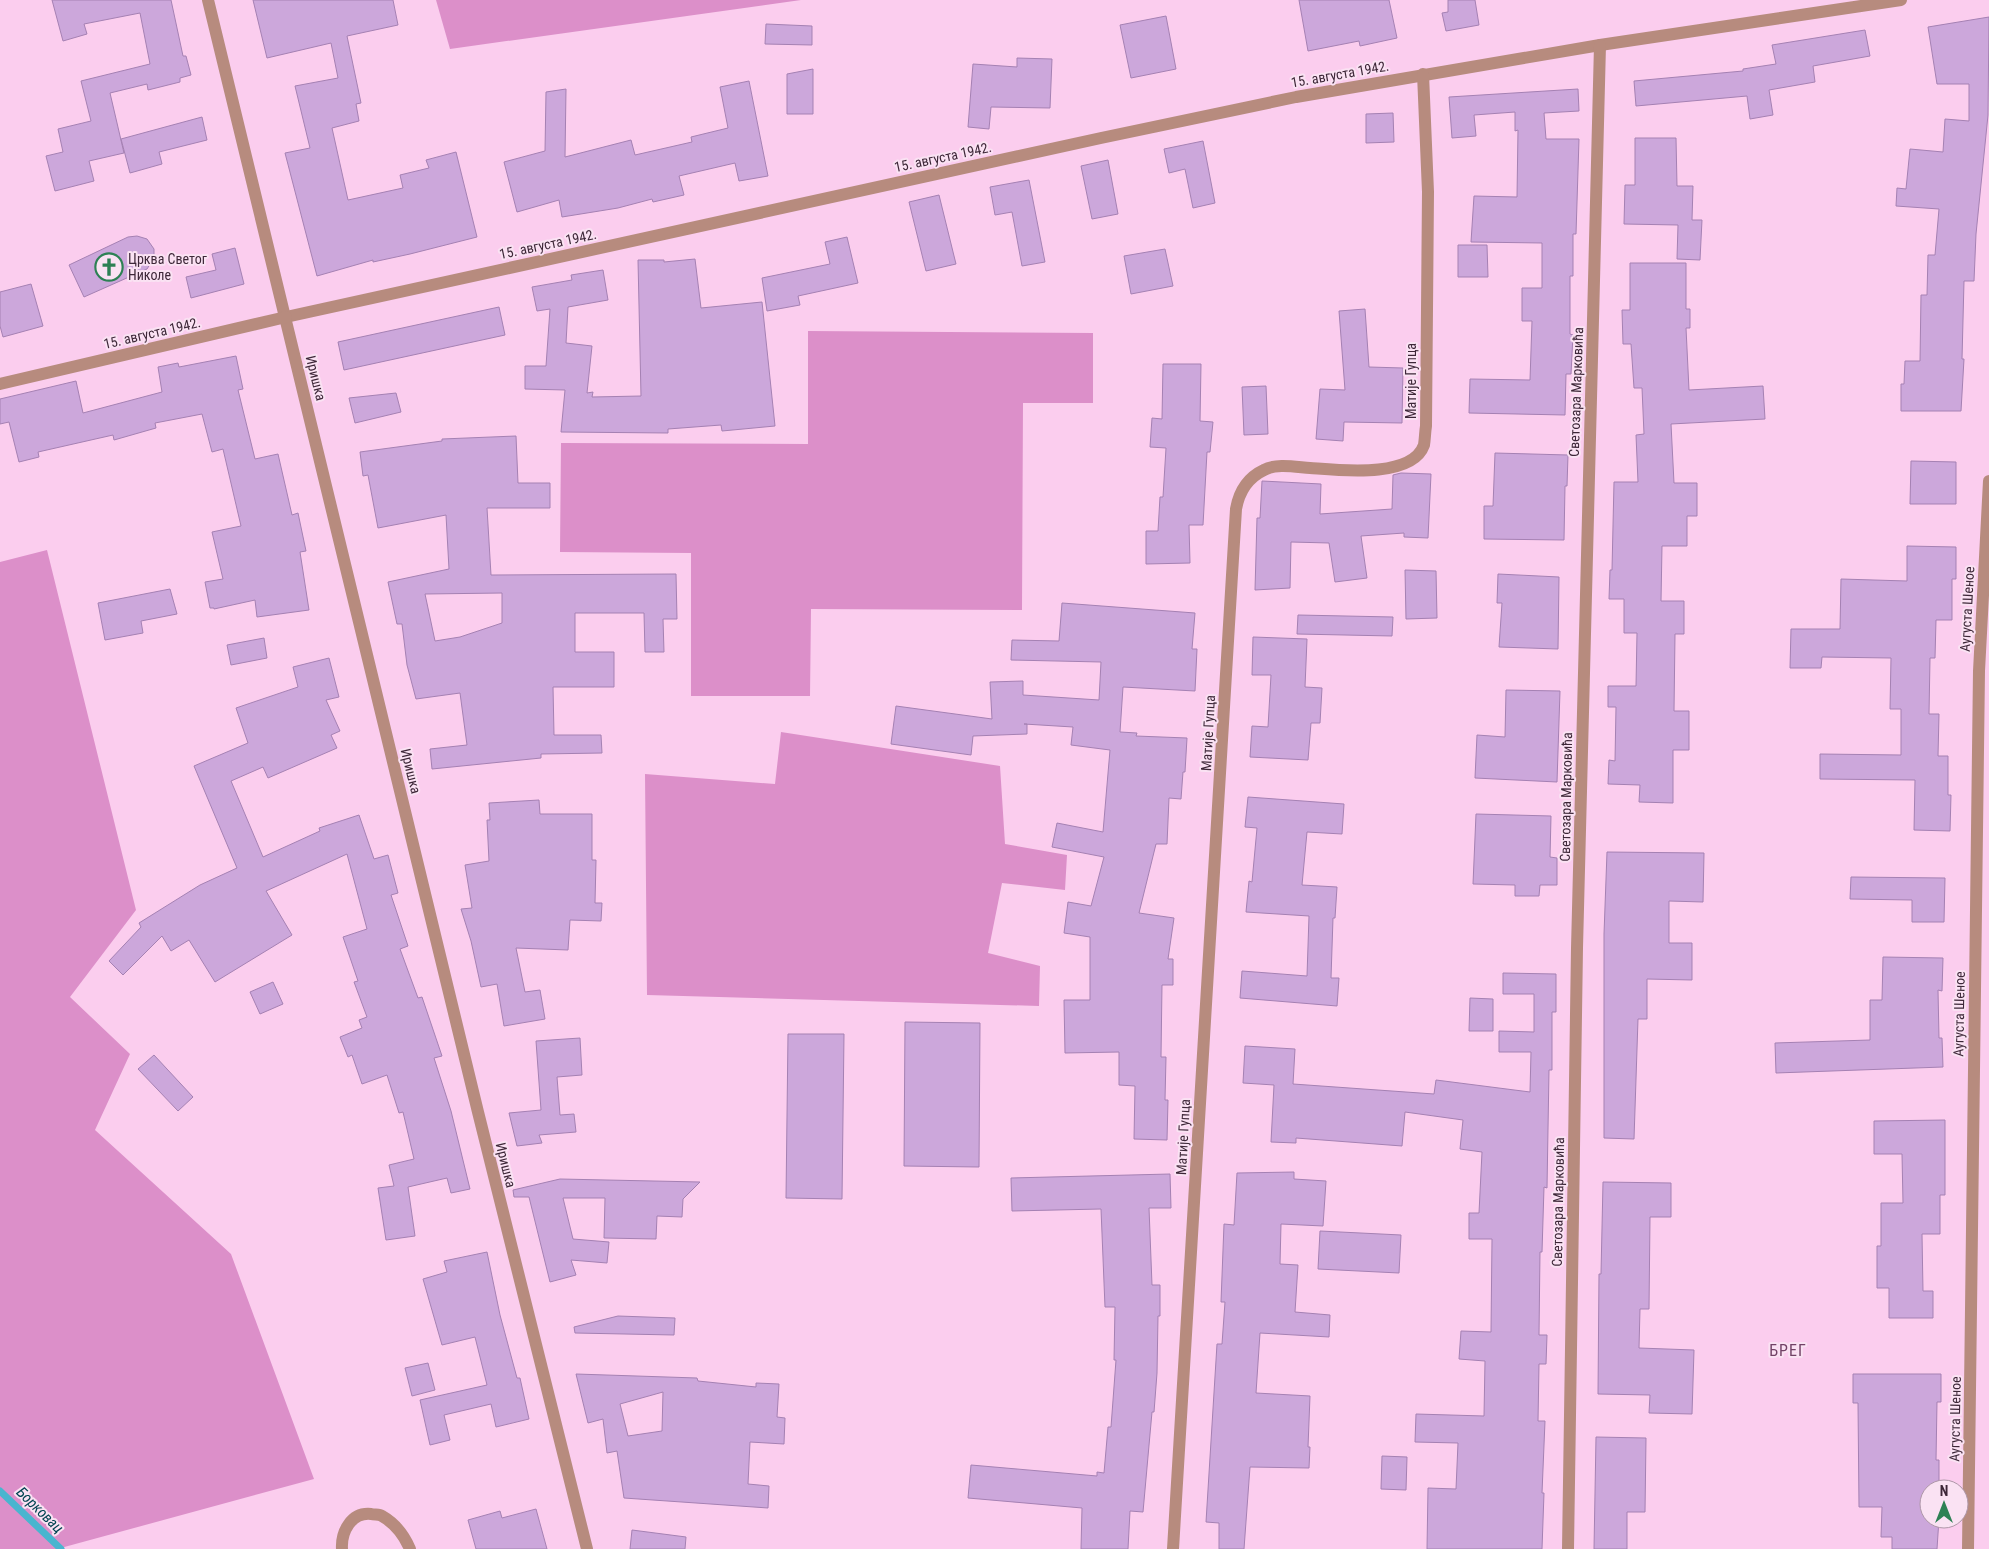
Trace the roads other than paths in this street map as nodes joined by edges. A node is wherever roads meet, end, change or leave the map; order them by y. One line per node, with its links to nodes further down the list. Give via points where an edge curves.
1 (208, 0): 5 (street, Иришка)
2 (1901, 0): 3 (street, 15. августа 1942.)
3 (1600, 45): 4 (street, 15. августа 1942.); 12 (street, Светозара Марковића, via 1577,948)
4 (1423, 74): 5 (street, 15. августа 1942., via 1111,136); 11 (street, Матије Гупца, via 1428,192 1426,426 1423,445 1412,460 1395,468 1288,466 1265,469 1245,485 1236,509)
5 (286, 317): 6 (street, 15. августа 1942.); 10 (street, Иришка)
6 (0, 384)
7 (1989, 480): 13 (street, Аугуста Шеное, via 1979,671)
8 (342, 1549): 9 (street, via 351,1520 364,1514 381,1515 403,1533)
9 (410, 1549)
10 (587, 1549)
11 (1173, 1549)
12 (1568, 1549)
13 (1968, 1549)

